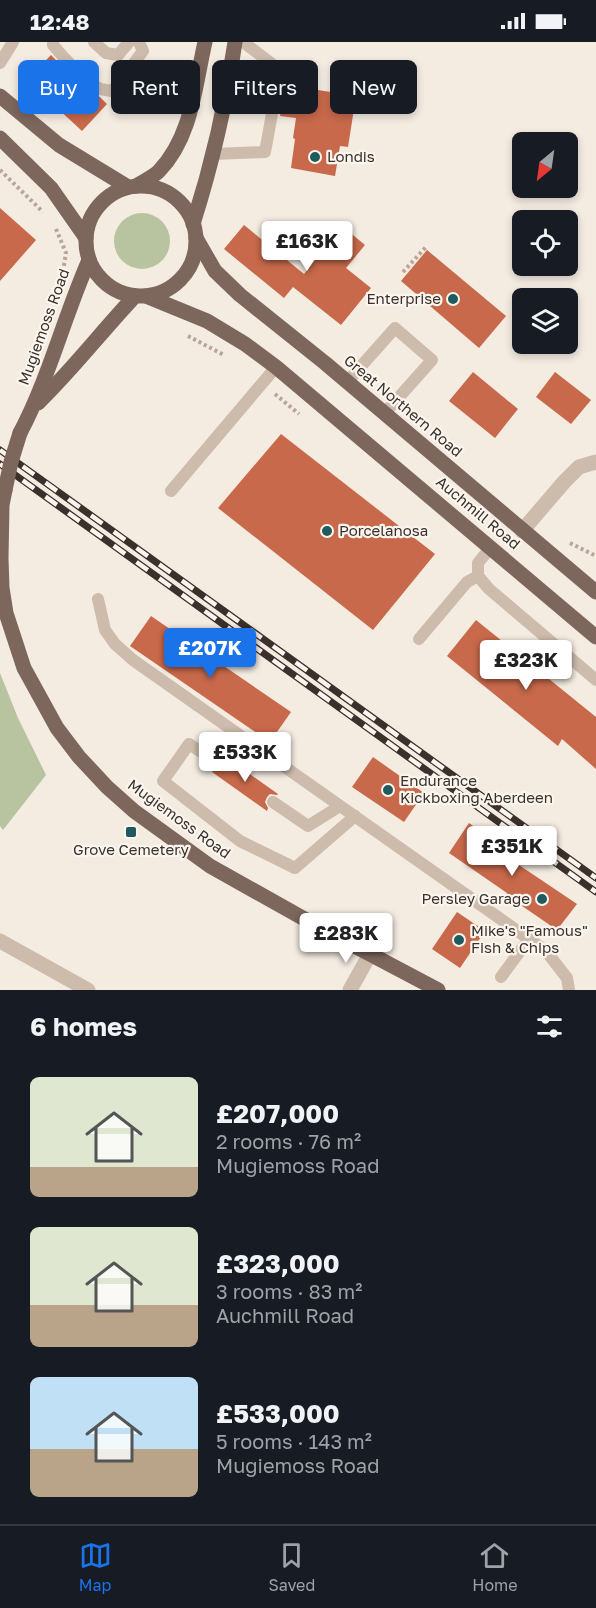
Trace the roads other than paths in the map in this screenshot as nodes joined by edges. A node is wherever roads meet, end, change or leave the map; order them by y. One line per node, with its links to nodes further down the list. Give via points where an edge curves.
1 (13, 42): 9 (lane)
2 (53, 42): 5 (lane, via 64,59 85,77 100,89 111,91 143,51)
3 (94, 42): 4 (lane, via 106,53 118,55)
4 (129, 42)
5 (139, 42)
6 (206, 42): 13 (main road, via 183,135 159,172)
7 (236, 42): 12 (main road)
8 (243, 42): 12 (lane, via 280,70 265,152)
9 (0, 63)
10 (0, 96): 13 (main road, via 76,157)
11 (0, 138): 15 (main road, via 51,188)
12 (214, 154): 14 (main road)
13 (132, 187): 14 (main road, via 154,188 171,195 185,208); 15 (main road, via 112,194 99,206 89,221)
14 (195, 231): 17 (main road, via 192,263 181,279 165,291); 19 (main road, Great Northern Road, via 215,271)
15 (86, 238): 16 (main road)
16 (89, 260): 17 (main road, via 107,285); 20 (main road, Mugiemoss Road)
17 (140, 296): 18 (main road, via 207,321); 20 (main road, Mugiemoss Road, via 103,330)
18 (276, 367): 23 (lane); 25 (main road, Auchmill Road)
19 (347, 382): 21 (main road, Great Northern Road); 21 (lane, via 395,327 432,360)
20 (34, 406): 38 (main road, Mugiemoss Road, bridge, via 20,433 4,490 2,588 24,668 57,728 107,787 210,866)
21 (384, 414): 24 (main road, Great Northern Road)
22 (596, 462): 24 (street, via 579,467)
23 (171, 491)
24 (522, 531): 27 (main road, Great Northern Road)
25 (490, 547): 26 (lane, via 478,562); 29 (main road, Auchmill Road)
26 (478, 576): 30 (lane, via 467,582); 31 (lane)
27 (596, 592)
28 (98, 599): 34 (lane, via 105,630 133,660)
29 (596, 637)
30 (419, 639)
31 (596, 680)
32 (218, 763): 35 (lane, via 189,744 163,781 240,841 295,868)
33 (273, 802): 34 (lane, via 308,826)
34 (340, 806): 35 (lane)
35 (355, 816): 36 (lane)
36 (529, 939): 39 (lane); 43 (lane, via 546,951 567,978)
37 (0, 940): 40 (street)
38 (370, 954): 41 (street); 42 (main road, Mugiemoss Road)
39 (501, 977)
40 (87, 990)
41 (350, 990)
42 (438, 990)
43 (569, 990)

